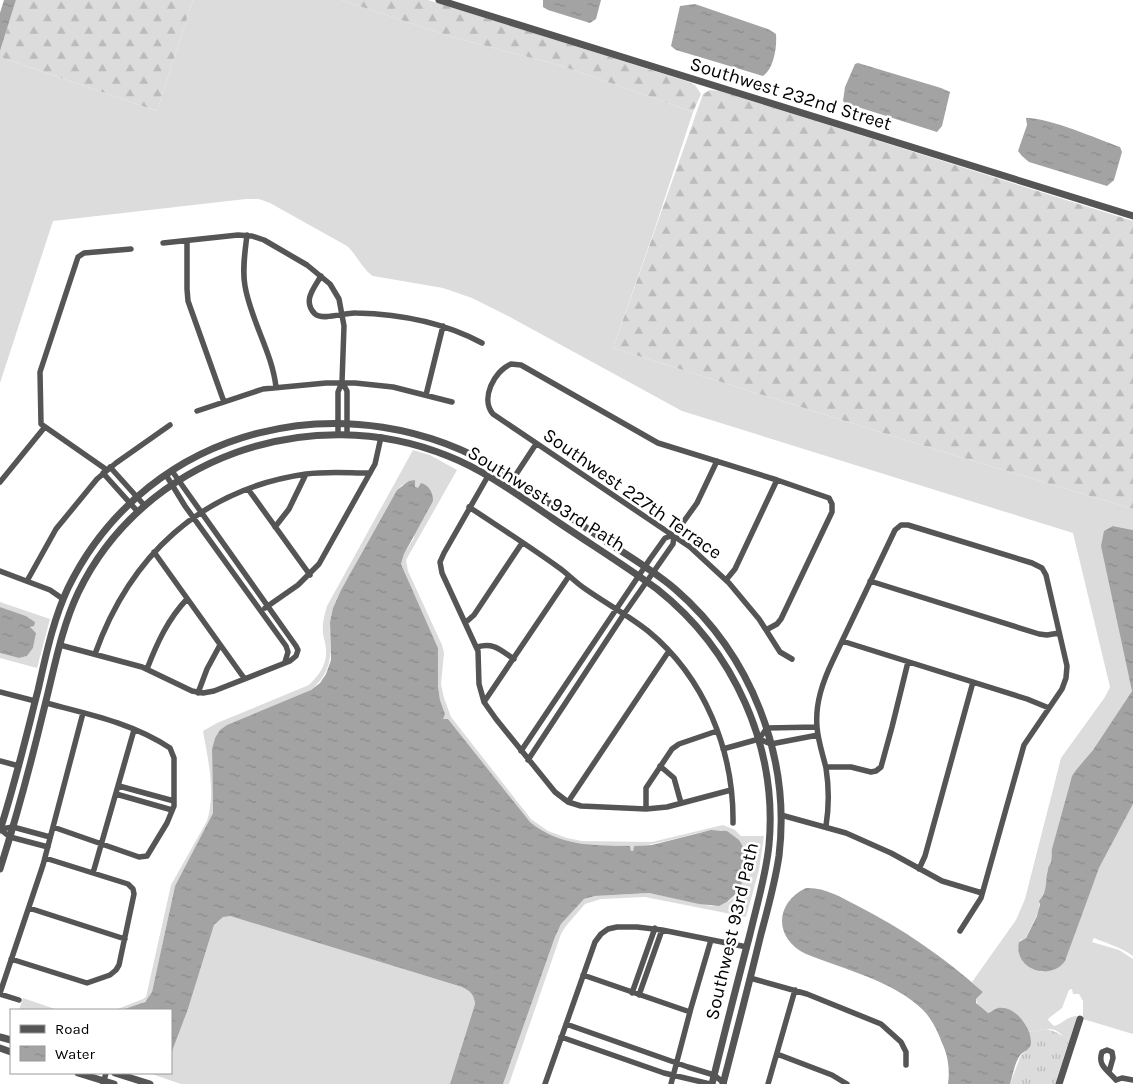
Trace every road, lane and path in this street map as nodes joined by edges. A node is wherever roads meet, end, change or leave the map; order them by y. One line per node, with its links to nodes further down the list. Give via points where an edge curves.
1 (439, 0): 2 (street, Southwest 232nd Street)
2 (1133, 216)
3 (247, 235): 4 (street); 7 (street, via 264,240); 12 (street, via 245,287)
4 (188, 240): 5 (street); 14 (street, via 188,300)
5 (163, 244)
6 (131, 249): 20 (street, via 82,254 77,258 40,372 40,421)
7 (321, 276): 8 (street, via 339,299); 8 (street, via 310,293 313,310 322,317)
8 (342, 313): 9 (street, via 398,316); 11 (street)
9 (443, 326): 10 (street); 13 (street)
10 (482, 343)
11 (342, 382): 12 (street); 13 (street, via 393,387); 17 (street, via 338,392); 18 (street, via 347,391)
12 (276, 387): 14 (street)
13 (426, 395): 15 (street)
14 (224, 402): 16 (street)
15 (452, 402)
16 (197, 411)
17 (338, 423): 18 (street, Southwest 93rd Path); 21 (street); 28 (street, Southwest 93rd Path, via 290,426 254,434 215,448)
18 (347, 423): 22 (street); 31 (street, Southwest 93rd Path, via 398,429 438,440 476,456)
19 (170, 425): 26 (street)
20 (44, 428): 26 (street); 34 (street)
21 (338, 434): 22 (street, Southwest 93rd Path); 32 (street, Southwest 93rd Path, via 296,436 260,444 216,460)
22 (347, 434): 23 (street, Southwest 93rd Path)
23 (382, 437): 27 (street); 30 (street, Southwest 93rd Path, via 439,452)
24 (536, 444): 25 (street, Southwest 227th Terrace, via 494,415 488,404 494,381 511,364 521,365 658,443); 31 (street); 45 (street, Southwest 227th Terrace)
25 (717, 461): 33 (street); 45 (street, via 696,503)
26 (107, 470): 37 (street); 38 (street); 55 (street, via 56,529)
27 (370, 472): 29 (street); 51 (street)
28 (169, 473): 32 (street); 35 (street); 37 (street, Southwest 93rd Path)
29 (306, 474): 36 (street); 44 (street, via 289,509)
30 (488, 476): 40 (street); 53 (street, Southwest 93rd Path)
31 (513, 479): 48 (street, Southwest 93rd Path)
32 (179, 480): 35 (street, Southwest 93rd Path); 42 (street)
33 (777, 480): 54 (street, via 735,569); 65 (street, via 823,495 831,501 832,512 781,620)
34 (0, 482)
35 (172, 485): 39 (street, Southwest 93rd Path); 43 (street)
36 (248, 489): 42 (street); 44 (street)
37 (137, 498): 38 (street, Southwest 93rd Path); 39 (street)
38 (131, 503): 41 (street); 59 (street, Southwest 93rd Path, via 94,544)
39 (144, 506): 41 (street, Southwest 93rd Path)
40 (469, 507): 46 (street); 64 (street, via 439,564)
41 (138, 512): 68 (street, Southwest 93rd Path, via 111,541 87,575 70,612)
42 (201, 512): 43 (street); 60 (street)
43 (193, 518): 47 (street); 62 (street)
44 (275, 527): 51 (street)
45 (674, 536): 48 (street, via 665,538); 50 (street, via 673,544); 54 (street, Southwest 227th Terrace)
46 (522, 543): 52 (street); 64 (street, via 474,615)
47 (154, 552): 58 (street); 72 (street, via 120,599)
48 (644, 567): 50 (street, Southwest 93rd Path); 53 (street)
49 (0, 571): 55 (street)
50 (653, 572): 57 (street); 88 (street, Southwest 93rd Path, via 690,603 724,643 750,687)
51 (310, 575): 60 (street)
52 (569, 576): 61 (street); 73 (street)
53 (638, 576): 57 (street, Southwest 93rd Path); 61 (street)
54 (726, 580): 65 (street, Southwest 227th Terrace)
55 (27, 581): 59 (street, via 53,591)
56 (870, 581): 66 (street, via 1039,634); 66 (street, via 894,531 901,525 909,525 1042,568); 67 (street)
57 (647, 582): 63 (street); 92 (street, Southwest 93rd Path, via 681,610 715,649 741,693)
58 (187, 598): 69 (street); 77 (street, via 165,629)
59 (63, 599): 82 (street, Southwest 93rd Path)
60 (267, 606): 62 (street); 75 (street, via 297,649 294,658)
61 (616, 609): 63 (street); 95 (street)
62 (260, 611): 75 (street, via 287,648)
63 (624, 614): 71 (street); 97 (street)
64 (465, 623): 70 (street)
65 (766, 630): 74 (street, Southwest 227th Terrace, via 780,652)
66 (1059, 633): 85 (street, via 1067,673 1064,685)
67 (842, 641): 76 (street); 87 (street, via 820,693)
68 (60, 645): 72 (street); 84 (street, Southwest 93rd Path)
69 (220, 645): 78 (street); 81 (street)
70 (477, 647): 73 (street, via 490,645); 83 (street, via 479,684)
71 (669, 651): 90 (street, via 695,686); 105 (street)
72 (95, 654): 77 (street)
73 (514, 658): 83 (street)
74 (792, 659)
75 (285, 662): 78 (street)
76 (908, 662): 79 (street); 100 (street, via 881,767 868,772 848,767)
77 (147, 669): 81 (street)
78 (244, 678): 81 (street, via 214,691)
79 (973, 682): 85 (street); 120 (street)
80 (0, 692): 82 (street)
81 (198, 693)
82 (35, 701): 98 (street, Southwest 93rd Path)
83 (484, 702): 95 (street)
84 (46, 703): 86 (street); 113 (street, Southwest 93rd Path)
85 (1049, 708): 123 (street, via 1024,745)
86 (83, 713): 89 (street); 112 (street)
87 (817, 727): 88 (street); 91 (street)
88 (767, 728): 92 (street); 93 (street, Southwest 93rd Path)
89 (134, 730): 101 (street); 104 (street, via 173,751)
90 (717, 731): 94 (street); 99 (street, via 676,746)
91 (818, 735): 93 (street); 100 (street)
92 (758, 739): 93 (street); 94 (street); 129 (street, Southwest 93rd Path, via 769,793 769,840)
93 (771, 744): 109 (street, Southwest 93rd Path)
94 (723, 749): 102 (street)
95 (521, 751): 97 (street)
96 (0, 760): 98 (street)
97 (528, 760): 105 (street, via 555,792)
98 (18, 766): 114 (street, Southwest 93rd Path)
99 (660, 766): 106 (street, via 674,778); 107 (street, via 646,789)
100 (826, 767): 111 (street)
101 (119, 786): 103 (street); 104 (street)
102 (731, 790): 106 (street); 110 (street)
103 (116, 794): 108 (street); 117 (street)
104 (174, 801): 108 (street)
105 (568, 802): 107 (street, via 587,807)
106 (681, 803): 107 (street)
107 (646, 809)
108 (172, 810): 117 (street, via 146,856 139,857)
109 (781, 815): 111 (street); 132 (street, Southwest 93rd Path, via 776,875)
110 (733, 822)
111 (826, 826): 120 (street)
112 (52, 827): 116 (street); 117 (street)
113 (13, 828): 114 (street); 115 (street, Southwest 93rd Path); 116 (street)
114 (0, 830): 115 (street)
115 (10, 837): 118 (street); 121 (street, Southwest 93rd Path)
116 (50, 837): 118 (street)
117 (102, 844): 122 (street)
118 (48, 847): 119 (street)
119 (45, 858): 122 (street); 124 (street)
120 (919, 868): 123 (street, via 946,883)
121 (0, 869)
122 (93, 873): 127 (street, via 132,888 134,894)
123 (982, 894): 126 (street)
124 (29, 908): 127 (street); 130 (street)
125 (658, 929): 128 (street); 131 (street, via 617,927 600,934); 135 (street)
126 (960, 931)
127 (125, 939): 130 (street, via 116,970 87,983)
128 (711, 940): 129 (street); 137 (street)
129 (747, 947): 148 (street, Southwest 93rd Path)
130 (11, 959): 134 (street)
131 (583, 975): 135 (street); 139 (street)
132 (750, 978): 133 (street); 156 (street, Southwest 93rd Path)
133 (794, 990): 141 (street); 143 (street, via 881,1024 901,1042 906,1052)
134 (0, 994): 136 (street)
135 (636, 994): 137 (street)
136 (19, 1000)
137 (690, 1012): 142 (street)
138 (1080, 1019): 159 (street)
139 (566, 1024): 140 (street); 142 (street)
140 (561, 1037): 147 (street); 153 (street)
141 (777, 1054): 157 (street); 158 (street)
142 (676, 1063): 147 (street); 148 (street)
143 (906, 1065)
144 (1109, 1072): 150 (street)
145 (81, 1074): 151 (street)
146 (117, 1074): 152 (street)
147 (673, 1075): 154 (street); 155 (street)
148 (714, 1075): 155 (street, Southwest 93rd Path); 156 (street)
149 (1133, 1080): 150 (street, via 1122,1078)
150 (1115, 1082)
151 (108, 1083)
152 (150, 1084)
153 (545, 1084)
154 (671, 1084)
155 (711, 1084)
156 (723, 1084)
157 (768, 1084)
158 (847, 1084)
159 (1059, 1084)

